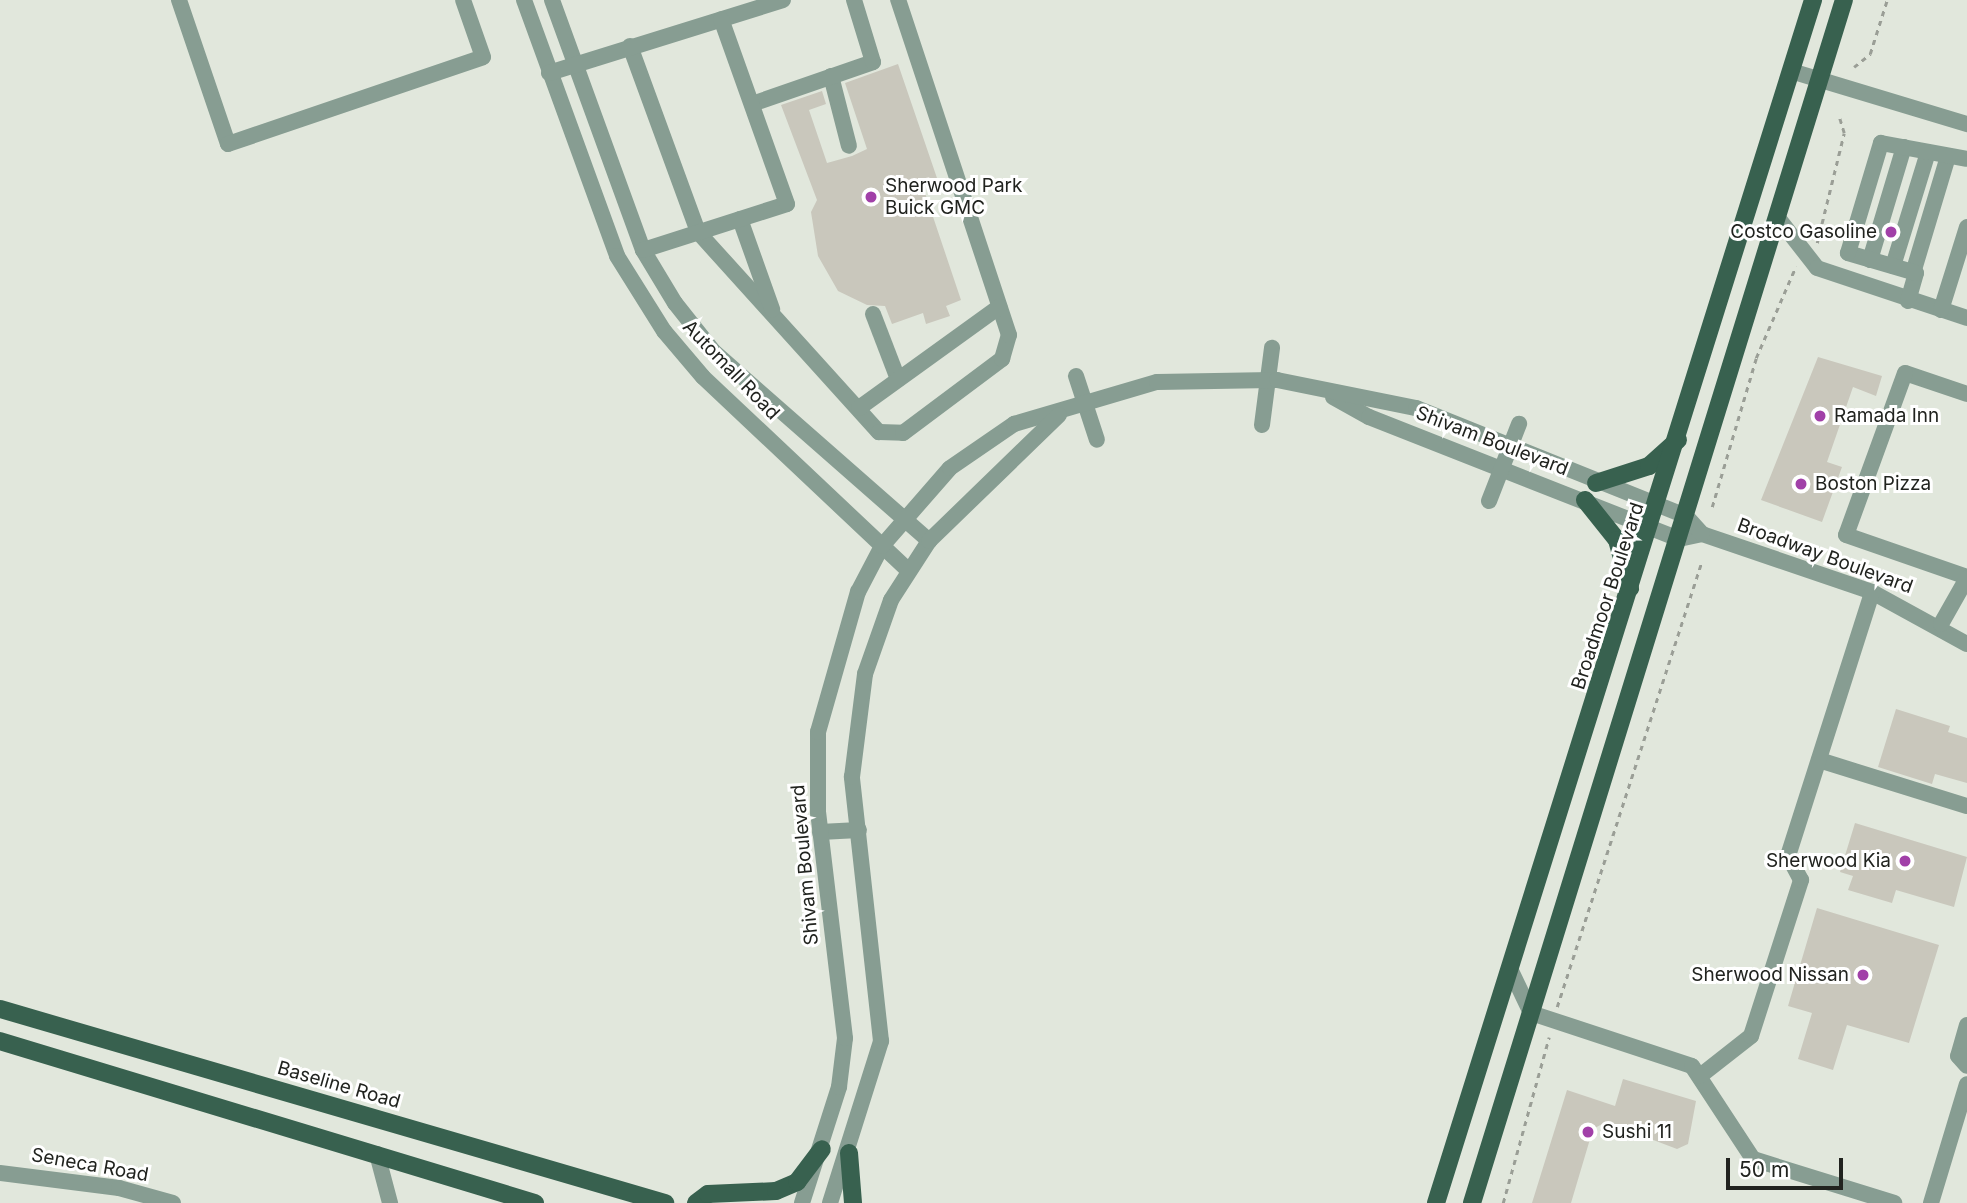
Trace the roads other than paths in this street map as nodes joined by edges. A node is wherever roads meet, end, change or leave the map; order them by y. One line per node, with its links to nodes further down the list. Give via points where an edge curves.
1 (179, 0): 2 (street, via 228,144 483,57)
2 (463, 0)
3 (524, 0): 14 (street, Automall Road)
4 (552, 0): 12 (street, Automall Road)
5 (783, 0): 10 (street)
6 (854, 0): 15 (street, via 873,62)
7 (898, 0): 33 (street)
8 (1813, 0): 13 (main road, Broadmoor Boulevard)
9 (1844, 0): 16 (main road)
10 (721, 19): 11 (street); 17 (street)
11 (630, 47): 12 (street); 27 (street)
12 (574, 64): 14 (street); 28 (street, Automall Road)
13 (1790, 71): 16 (street); 50 (main road, Broadmoor Boulevard)
14 (549, 73): 63 (street, Automall Road, via 617,256 664,331 703,377)
15 (831, 76): 17 (street); 19 (street)
16 (1820, 79): 18 (street); 24 (main road)
17 (752, 104): 25 (street, via 787,204)
18 (1967, 124)
19 (849, 146)
20 (1904, 147): 21 (street); 29 (street); 29 (street, via 1881,143 1859,216 1848,253)
21 (1928, 152): 22 (street); 30 (street)
22 (1948, 156): 23 (street); 31 (street)
23 (1967, 159)
24 (1777, 218): 32 (street, via 1804,258 1835,276); 57 (main road)
25 (740, 219): 27 (street); 37 (street)
26 (1967, 227): 34 (street)
27 (698, 232): 28 (street); 37 (street)
28 (643, 250): 58 (street, Automall Road, via 713,351)
29 (1870, 260): 30 (street)
30 (1892, 267): 31 (street)
31 (1913, 272): 32 (street)
32 (1908, 301): 34 (street)
33 (999, 307): 40 (street); 45 (street, via 1009,335 1002,359 903,433 879,432)
34 (1941, 310): 36 (street)
35 (873, 314): 40 (street)
36 (1967, 318)
37 (776, 319): 45 (street)
38 (1272, 348): 41 (street)
39 (1076, 376): 44 (street)
40 (898, 379): 45 (street)
41 (1269, 380): 42 (street, Shivam Boulevard); 44 (street, Shivam Boulevard, via 1157,382); 48 (street)
42 (1318, 389): 51 (street, Shivam Boulevard, via 1416,408); 52 (street, Shivam Boulevard, via 1369,417)
43 (1967, 394): 65 (street, via 1905,373 1846,535)
44 (1087, 402): 46 (street, Shivam Boulevard); 49 (street)
45 (859, 408)
46 (1059, 415): 58 (street, Shivam Boulevard, via 1014,424 950,468); 62 (street, Shivam Boulevard)
47 (1519, 424): 51 (street)
48 (1262, 425)
49 (1097, 440)
50 (1678, 440): 53 (main road, via 1649,466); 56 (main road, Broadmoor Boulevard)
51 (1510, 445): 52 (street); 53 (street, Shivam Boulevard)
52 (1501, 467): 54 (street, Shivam Boulevard); 55 (street)
53 (1597, 483): 56 (street, Shivam Boulevard)
54 (1585, 500): 59 (street, Shivam Boulevard); 66 (main road, via 1617,540)
55 (1489, 501)
56 (1659, 506): 57 (street, Shivam Boulevard); 59 (main road, Broadmoor Boulevard)
57 (1686, 516): 60 (street, Broadway Boulevard); 61 (main road)
58 (904, 518): 62 (street, Automall Road); 63 (street, Shivam Boulevard)
59 (1653, 526): 61 (street, Shivam Boulevard); 66 (main road, Broadmoor Boulevard)
60 (1702, 534): 61 (street); 67 (street, Broadway Boulevard)
61 (1679, 539): 76 (main road)
62 (929, 541): 64 (street, Shivam Boulevard)
63 (882, 546): 64 (street, Automall Road); 73 (street, Shivam Boulevard, via 858,592 828,680 818,733)
64 (908, 570): 72 (street, Shivam Boulevard, via 865,674 852,777)
65 (1967, 578): 68 (street)
66 (1631, 592): 74 (main road, Broadmoor Boulevard)
67 (1872, 592): 68 (street, Broadway Boulevard); 70 (street)
68 (1941, 624): 69 (street, Broadway Boulevard)
69 (1967, 644)
70 (1819, 760): 71 (street); 80 (street, via 1788,856 1801,880 1751,1036)
71 (1967, 806)
72 (859, 830): 73 (street); 83 (street, Shivam Boulevard, via 881,1041)
73 (820, 832): 82 (street, Shivam Boulevard, via 845,1038)
74 (1512, 973): 76 (street); 94 (main road, Broadmoor Boulevard)
75 (0, 1009): 89 (main road, Baseline Road)
76 (1531, 1013): 80 (street, via 1669,1054); 95 (main road)
77 (1967, 1025): 79 (street, via 1958,1056)
78 (0, 1041): 84 (main road)
79 (1967, 1066)
80 (1700, 1076): 96 (street, via 1753,1159)
81 (1967, 1084): 97 (street)
82 (821, 1149): 90 (main road, via 797,1182 776,1191 708,1194); 91 (street, Shivam Boulevard)
83 (849, 1153): 92 (street, Shivam Boulevard); 93 (main road)
84 (377, 1154): 87 (street); 88 (main road)
85 (0, 1173): 86 (street, Seneca Road, via 119,1188)
86 (173, 1203)
87 (390, 1203)
88 (532, 1203)
89 (665, 1203)
90 (696, 1203)
91 (802, 1203)
92 (830, 1203)
93 (853, 1203)
94 (1436, 1203)
95 (1472, 1203)
96 (1894, 1203)
97 (1931, 1203)

